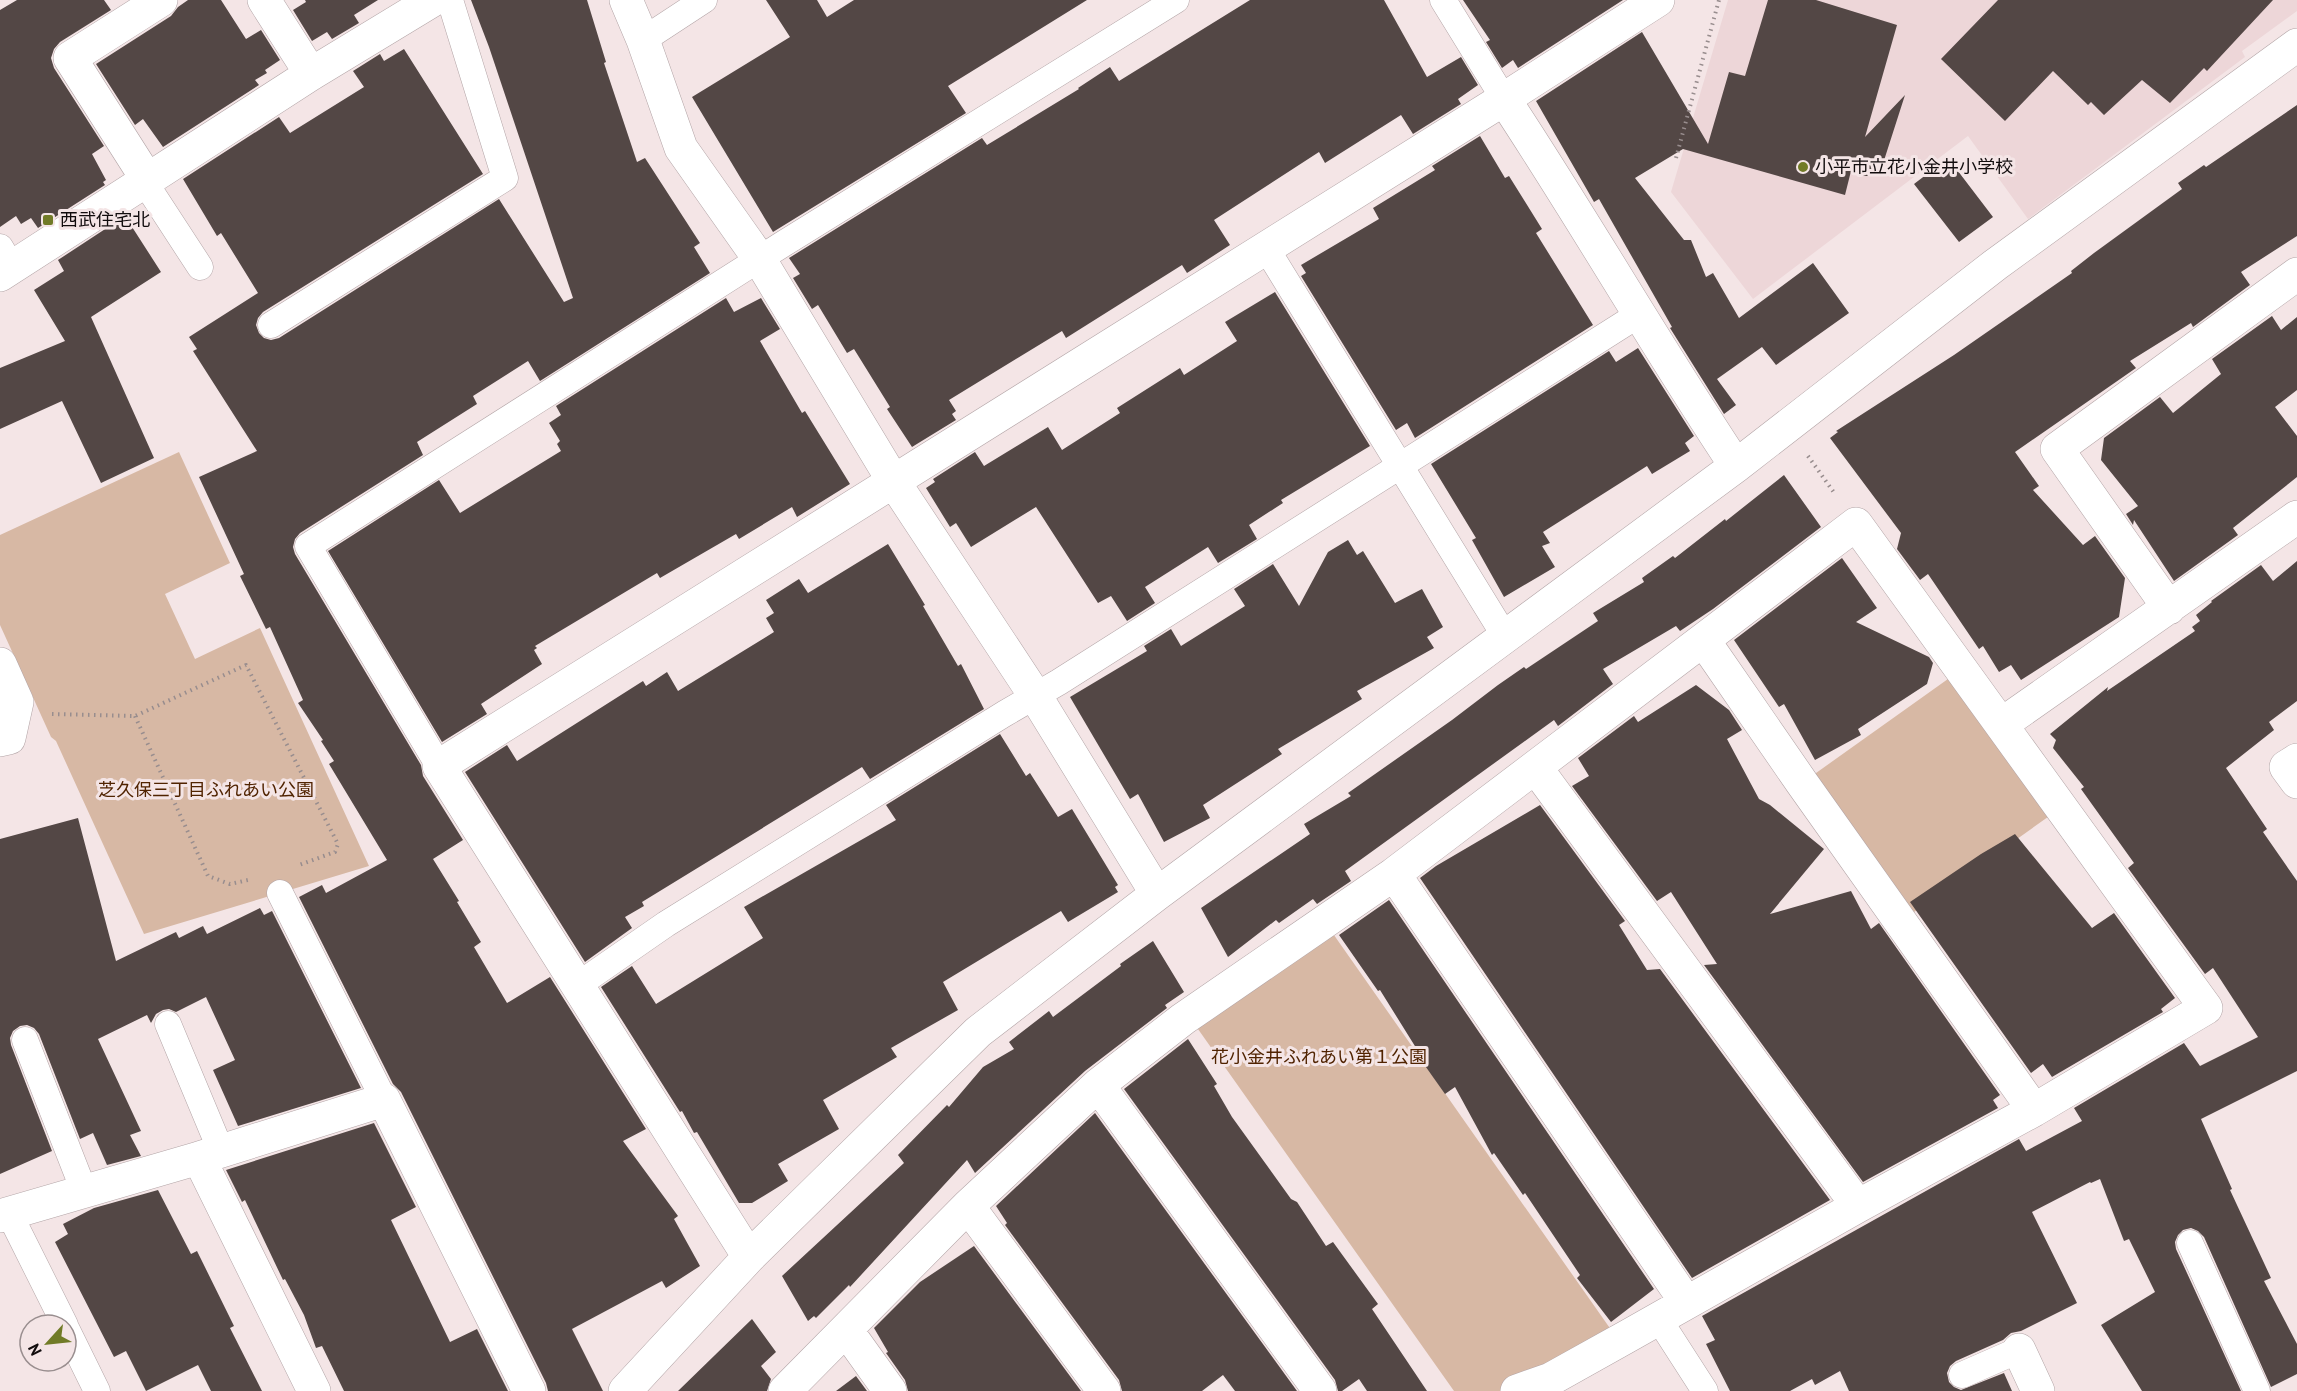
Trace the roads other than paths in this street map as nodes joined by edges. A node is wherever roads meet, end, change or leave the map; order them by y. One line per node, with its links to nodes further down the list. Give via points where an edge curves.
1 (161, 0): 14 (street, via 70,58)
2 (264, 0): 12 (street)
3 (433, 0): 12 (street)
4 (450, 0): 21 (lane, via 505,178)
5 (626, 0): 10 (street)
6 (704, 0): 10 (lane)
7 (1176, 0): 16 (lane)
8 (1443, 0): 13 (lane)
9 (1658, 0): 13 (street)
10 (643, 40): 16 (street, via 681,148)
11 (2297, 45): 23 (street, via 1995,265)
12 (311, 74): 14 (street)
13 (1504, 99): 15 (street); 20 (street)
14 (146, 180): 17 (street); 18 (lane)
15 (1266, 248): 22 (lane); 24 (street)
16 (760, 260): 24 (street); 34 (lane, via 308,546)
17 (4, 263)
18 (200, 267)
19 (2297, 274): 26 (street, via 2057,449)
20 (1638, 315): 22 (lane); 23 (street)
21 (271, 325)
22 (1401, 464): 27 (lane); 30 (lane)
23 (1736, 466): 27 (street)
24 (894, 482): 30 (street); 34 (street)
25 (2297, 517): 26 (street)
26 (2169, 608): 31 (street)
27 (1506, 638): 39 (street)
28 (1704, 640): 31 (street, via 1856,524); 35 (street); 45 (street)
29 (0, 664): 32 (street, via 17,702)
30 (1036, 697): 39 (street); 40 (lane, via 666,924)
31 (2002, 724): 45 (street, via 2206,1008)
32 (7, 726)
33 (2297, 760): 36 (street, via 2286,767)
34 (440, 766): 40 (street)
35 (1536, 768): 37 (street); 49 (street)
36 (2297, 782)
37 (1394, 874): 43 (street, via 1184,1019); 53 (street)
38 (280, 892): 44 (lane)
39 (1157, 894): 52 (street, via 978,1032)
40 (578, 985): 52 (street)
41 (168, 1024): 46 (lane)
42 (25, 1040): 47 (lane)
43 (1098, 1085): 48 (street); 67 (street)
44 (384, 1100): 46 (street); 62 (street)
45 (2034, 1110): 49 (street)
46 (210, 1154): 47 (street); 61 (street)
47 (84, 1191): 50 (street)
48 (968, 1206): 56 (street); 66 (street)
49 (1858, 1206): 53 (street)
50 (5, 1214): 54 (lane)
51 (2190, 1243): 71 (lane)
52 (749, 1257): 63 (street)
53 (1686, 1302): 55 (street)
54 (58, 1313)
55 (1658, 1318): 68 (street, via 1551,1378); 69 (lane)
56 (847, 1331): 64 (street); 65 (street)
57 (2019, 1350): 59 (lane); 70 (street)
58 (78, 1352): 60 (lane)
59 (1962, 1375)
60 (97, 1391)
61 (314, 1391)
62 (529, 1391)
63 (626, 1391)
64 (785, 1391)
65 (890, 1391)
66 (1104, 1391)
67 (1320, 1391)
68 (1517, 1391)
69 (1705, 1391)
70 (2038, 1391)
71 (2257, 1391)

